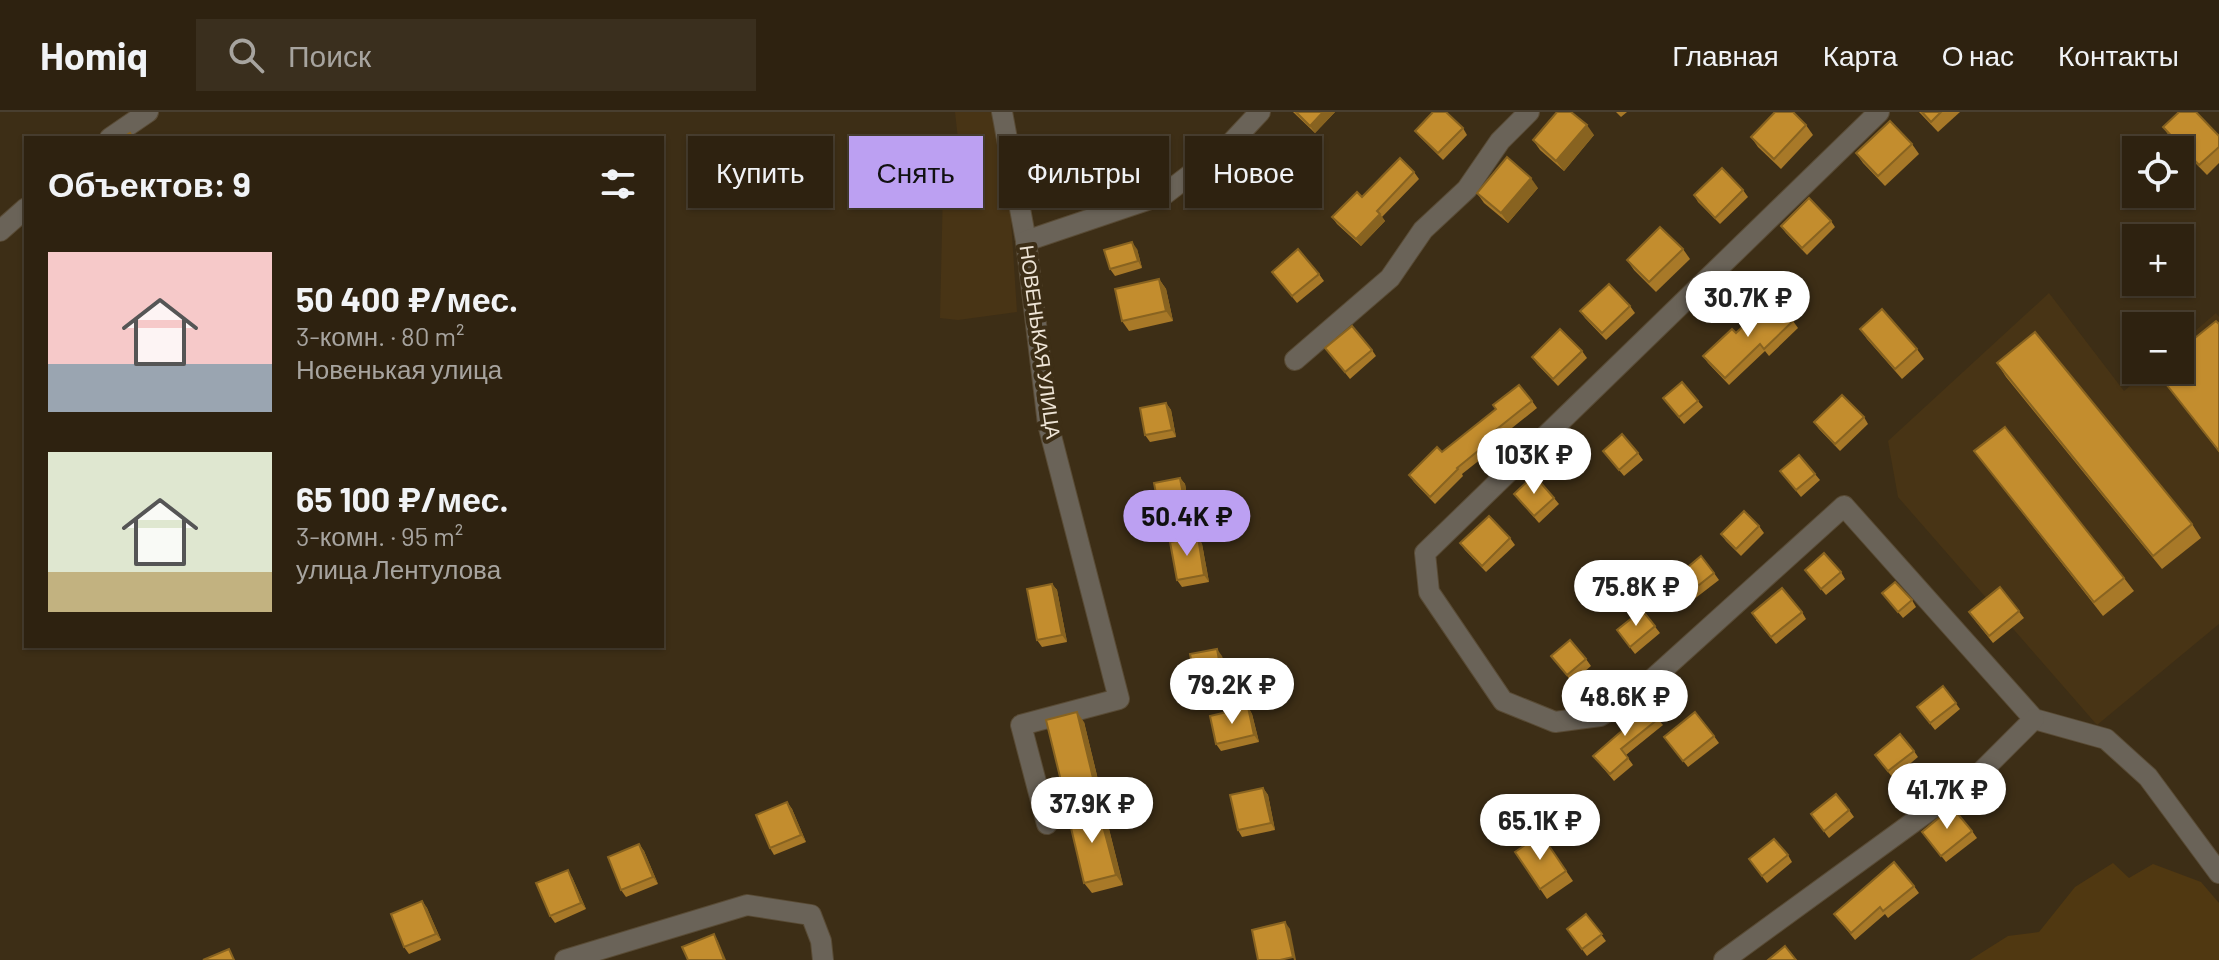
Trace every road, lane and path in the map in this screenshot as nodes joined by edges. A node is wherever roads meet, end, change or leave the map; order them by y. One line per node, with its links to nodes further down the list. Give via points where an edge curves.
1 (148, 112): 6 (street)
2 (1260, 112): 9 (street, via 1230,144 1165,194)
3 (1529, 112): 10 (street, via 1500,141 1467,189 1423,230 1390,278)
4 (1879, 112): 11 (street, via 1425,553 1429,592 1503,701 1555,722 1600,716 1636,694 1844,506)
5 (1003, 113): 9 (street, НОВЕНЬКАЯ УЛИЦА)
6 (113, 136)
7 (24, 210): 8 (street)
8 (0, 231)
9 (1026, 241): 12 (street, НОВЕНЬКАЯ УЛИЦА, via 1048,424 1119,699 1021,725)
10 (1295, 360)
11 (2034, 719): 13 (street, via 2106,739 2148,777); 16 (street, via 1978,775)
12 (1047, 824)
13 (2219, 873)
14 (565, 960): 15 (street, via 747,905 811,915)
15 (823, 960)
16 (1724, 960)

